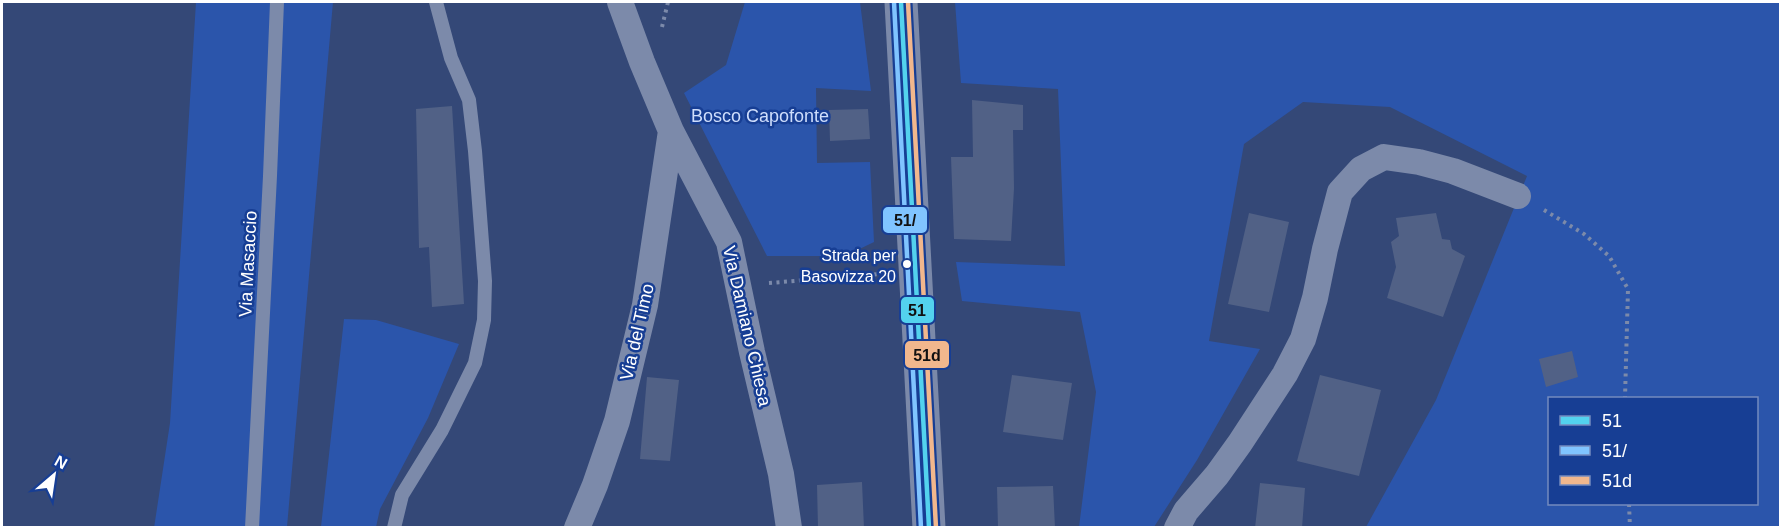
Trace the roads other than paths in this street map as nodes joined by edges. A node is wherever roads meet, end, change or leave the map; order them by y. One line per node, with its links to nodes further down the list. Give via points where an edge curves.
1 (277, 2): 7 (lane, Via Masaccio)
2 (436, 2): 8 (lane, via 451,58 469,100 484,269 484,320 474,363 442,430 402,495)
3 (620, 2): 5 (street, Via Damiano Chiesa)
4 (901, 2): 11 (main road)
5 (671, 130): 9 (street, Via del Timo, via 642,316 617,421); 10 (street, Via Damiano Chiesa, via 729,242 781,474)
6 (1518, 196): 12 (street, via 1419,162 1384,158 1361,169 1340,192 1303,339 1240,443)
7 (252, 528)
8 (394, 528)
9 (577, 528)
10 (789, 528)
11 (928, 528)
12 (1177, 528)

